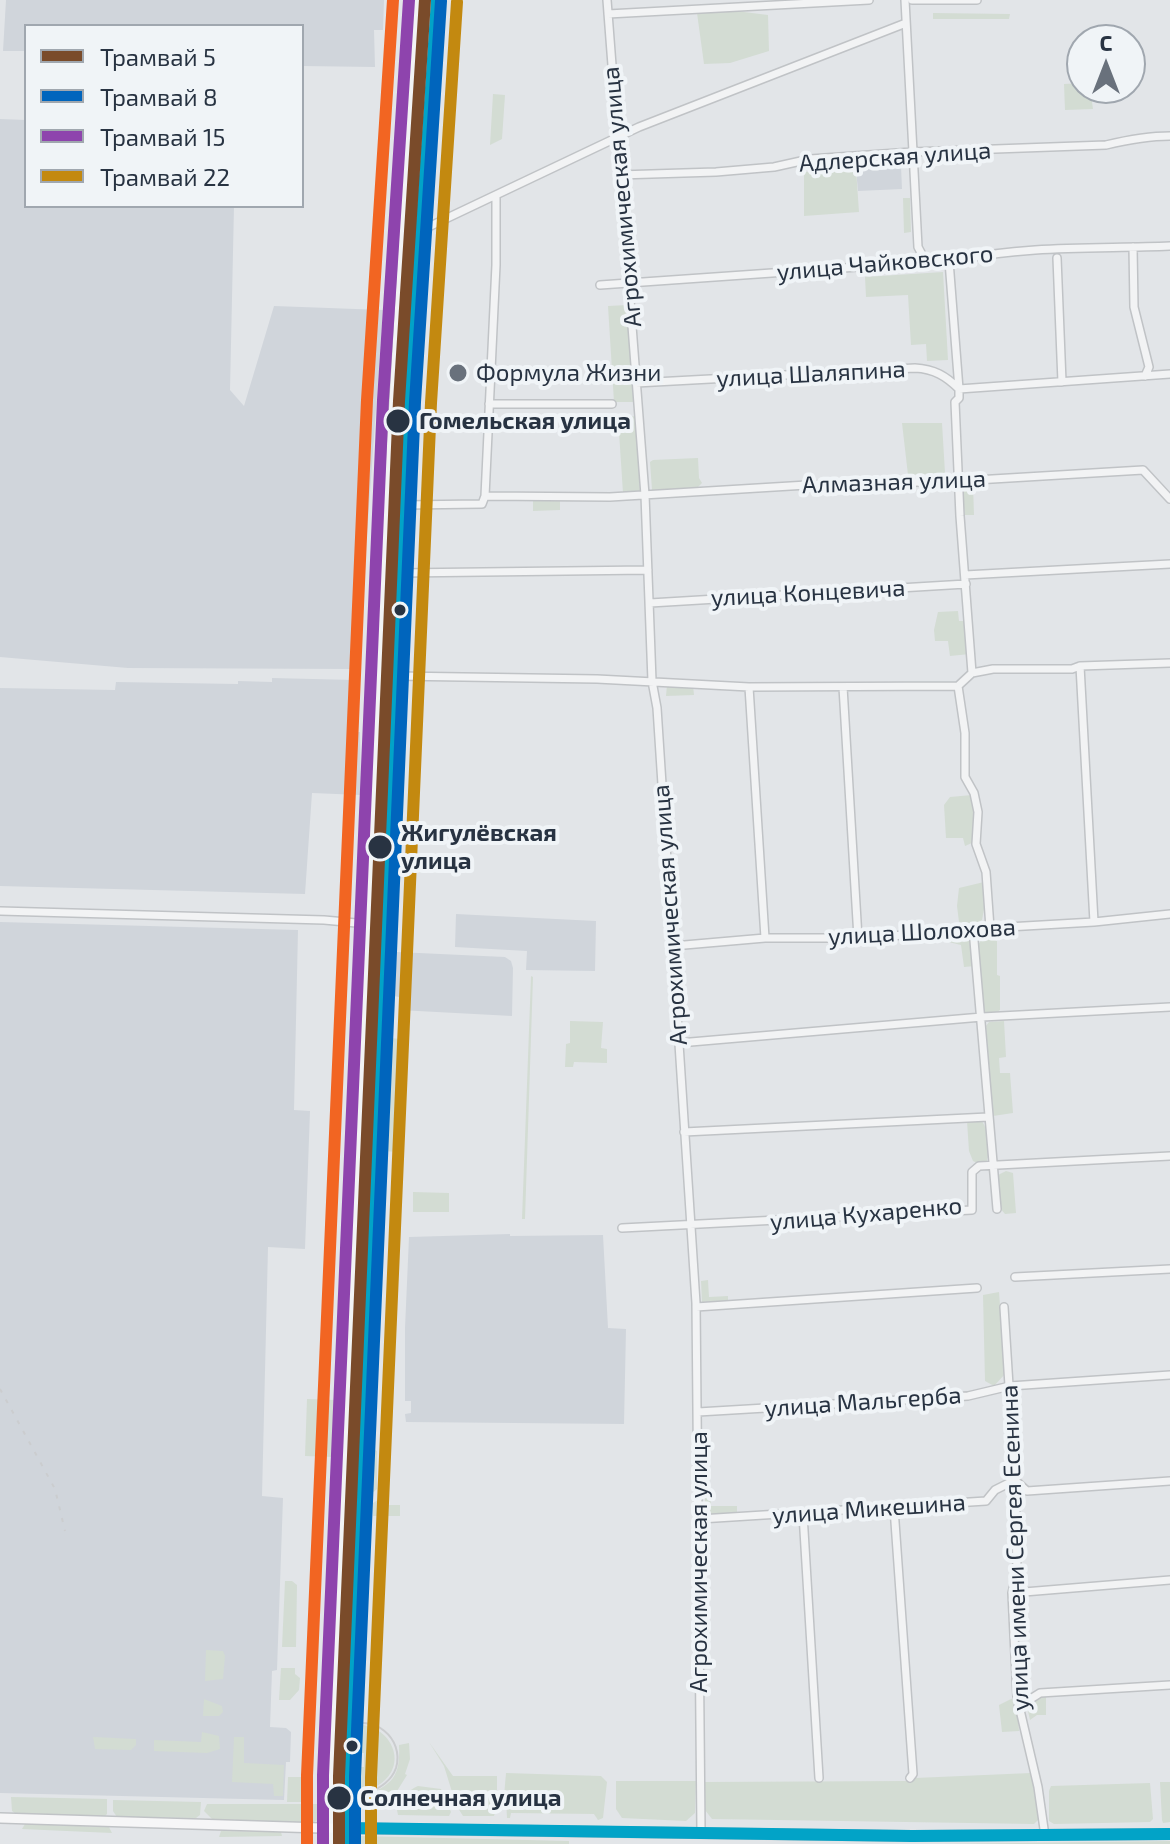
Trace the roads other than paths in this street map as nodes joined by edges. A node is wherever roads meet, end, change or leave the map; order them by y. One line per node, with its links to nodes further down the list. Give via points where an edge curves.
1 (417, 0): 51 (street, via 390,419)
2 (437, 0): 15 (street)
3 (607, 0): 8 (street, Агрохимическая улица)
4 (869, 0): 8 (street)
5 (905, 0): 9 (street)
6 (912, 0): 7 (street)
7 (977, 0)
8 (608, 14): 11 (street, Агрохимическая улица)
9 (906, 23): 11 (street); 12 (street)
10 (1170, 136): 12 (street, Адлерская улица, via 1106,145)
11 (617, 137): 13 (street, Агрохимическая улица); 14 (street)
12 (912, 152): 13 (street, Адлерская улица, via 716,172); 20 (street, via 918,247)
13 (619, 175): 21 (street, Агрохимическая улица)
14 (496, 195): 15 (street); 28 (street)
15 (420, 231): 34 (street)
16 (1170, 246): 17 (street, улица Чайковского)
17 (1133, 247): 19 (street, улица Чайковского, via 991,253); 24 (street, via 1134,307 1149,367)
18 (1057, 258): 25 (street)
19 (949, 261): 20 (street, улица Чайковского); 27 (street)
20 (926, 262): 21 (street, улица Чайковского)
21 (631, 282): 22 (street, улица Чайковского); 26 (street, Агрохимическая улица)
22 (600, 285)
23 (1170, 374): 24 (street)
24 (1145, 376): 25 (street)
25 (1062, 382): 27 (street)
26 (636, 383): 27 (street, улица Шаляпина, via 915,368 936,372); 31 (street, Агрохимическая улица)
27 (959, 389): 30 (street)
28 (489, 404): 29 (street); 32 (street)
29 (612, 404)
30 (959, 481): 31 (street, Алмазная улица); 33 (street, Алмазная улица, via 1143,470); 38 (street)
31 (645, 495): 32 (street, Алмазная улица); 36 (street, Агрохимическая улица)
32 (485, 496): 34 (street, Алмазная улица, via 482,504)
33 (1170, 499)
34 (404, 505): 37 (street)
35 (1170, 564): 38 (street, улица Концевича)
36 (648, 570): 37 (street); 39 (street, Агрохимическая улица)
37 (401, 573): 43 (street)
38 (966, 579): 39 (street, улица Концевича); 42 (street)
39 (650, 603): 44 (street, Агрохимическая улица)
40 (1170, 663): 41 (street)
41 (1080, 666): 42 (street); 52 (street)
42 (972, 673): 45 (street)
43 (396, 676): 44 (street); 49 (street)
44 (652, 681): 46 (street); 58 (street, Агрохимическая улица)
45 (958, 686): 47 (street); 54 (street, via 965,777 978,812 976,844 986,872)
46 (749, 687): 47 (street); 56 (street)
47 (843, 687): 57 (street)
48 (0, 911): 51 (street)
49 (387, 914): 51 (street); 53 (street)
50 (1170, 914): 52 (street, улица Шолохова)
51 (368, 920): 53 (street); 59 (street)
52 (1094, 922): 54 (street, улица Шолохова)
53 (386, 925): 60 (street)
54 (990, 928): 55 (street, улица Шолохова)
55 (973, 929): 57 (street, улица Шолохова); 62 (street)
56 (765, 938): 57 (street, улица Шолохова); 58 (street, улица Шолохова)
57 (858, 938)
58 (673, 946): 63 (street, Агрохимическая улица)
59 (367, 958): 60 (street); 69 (street)
60 (384, 958): 70 (street)
61 (1170, 1007): 62 (street)
62 (982, 1017): 63 (street); 64 (street)
63 (679, 1043): 65 (street, Агрохимическая улица)
64 (988, 1117): 65 (street); 67 (street)
65 (684, 1132): 71 (street, Агрохимическая улица)
66 (1170, 1156): 67 (street)
67 (993, 1164): 68 (street); 71 (street, улица Кухаренко, via 972,1172 972,1210)
68 (997, 1209)
69 (355, 1220): 70 (street); 86 (street)
70 (372, 1220): 87 (street)
71 (693, 1226): 72 (street, улица Кухаренко); 76 (street, Агрохимическая улица)
72 (622, 1228)
73 (1170, 1269): 74 (street)
74 (1015, 1277)
75 (977, 1288): 76 (street)
76 (696, 1307): 80 (street, Агрохимическая улица)
77 (1004, 1307): 79 (street, улица имени Сергея Есенина)
78 (1170, 1375): 79 (street, улица Мальгерба)
79 (1010, 1386): 80 (street, улица Мальгерба, via 968,1396); 81 (street, улица имени Сергея Есенина)
80 (698, 1412): 85 (street, Агрохимическая улица)
81 (1015, 1480): 82 (street, via 1027,1491); 83 (street, улица Микешина, via 986,1501); 91 (street, улица имени Сергея Есенина, via 1017,1571)
82 (1170, 1481)
83 (894, 1508): 84 (street, улица Микешина); 95 (street)
84 (803, 1514): 85 (street, улица Микешина); 94 (street)
85 (700, 1519): 99 (street, Агрохимическая улица)
86 (342, 1530): 87 (street, via 351,1536); 88 (street)
87 (360, 1530): 89 (street)
88 (341, 1552): 89 (street, via 350,1548); 97 (street)
89 (359, 1553): 98 (street)
90 (1170, 1580): 91 (street)
91 (1012, 1593): 93 (street, улица имени Сергея Есенина)
92 (1170, 1685): 93 (street, via 1040,1693)
93 (1018, 1707): 101 (street, улица имени Сергея Есенина)
94 (819, 1778)
95 (910, 1778)
96 (0, 1818): 97 (main road)
97 (331, 1828): 98 (main road); 103 (street)
98 (349, 1828): 99 (main road); 104 (street)
99 (701, 1831): 102 (main road)
100 (1170, 1834): 101 (main road)
101 (1045, 1836): 102 (main road)
102 (902, 1840)
103 (332, 1844)
104 (350, 1844)

